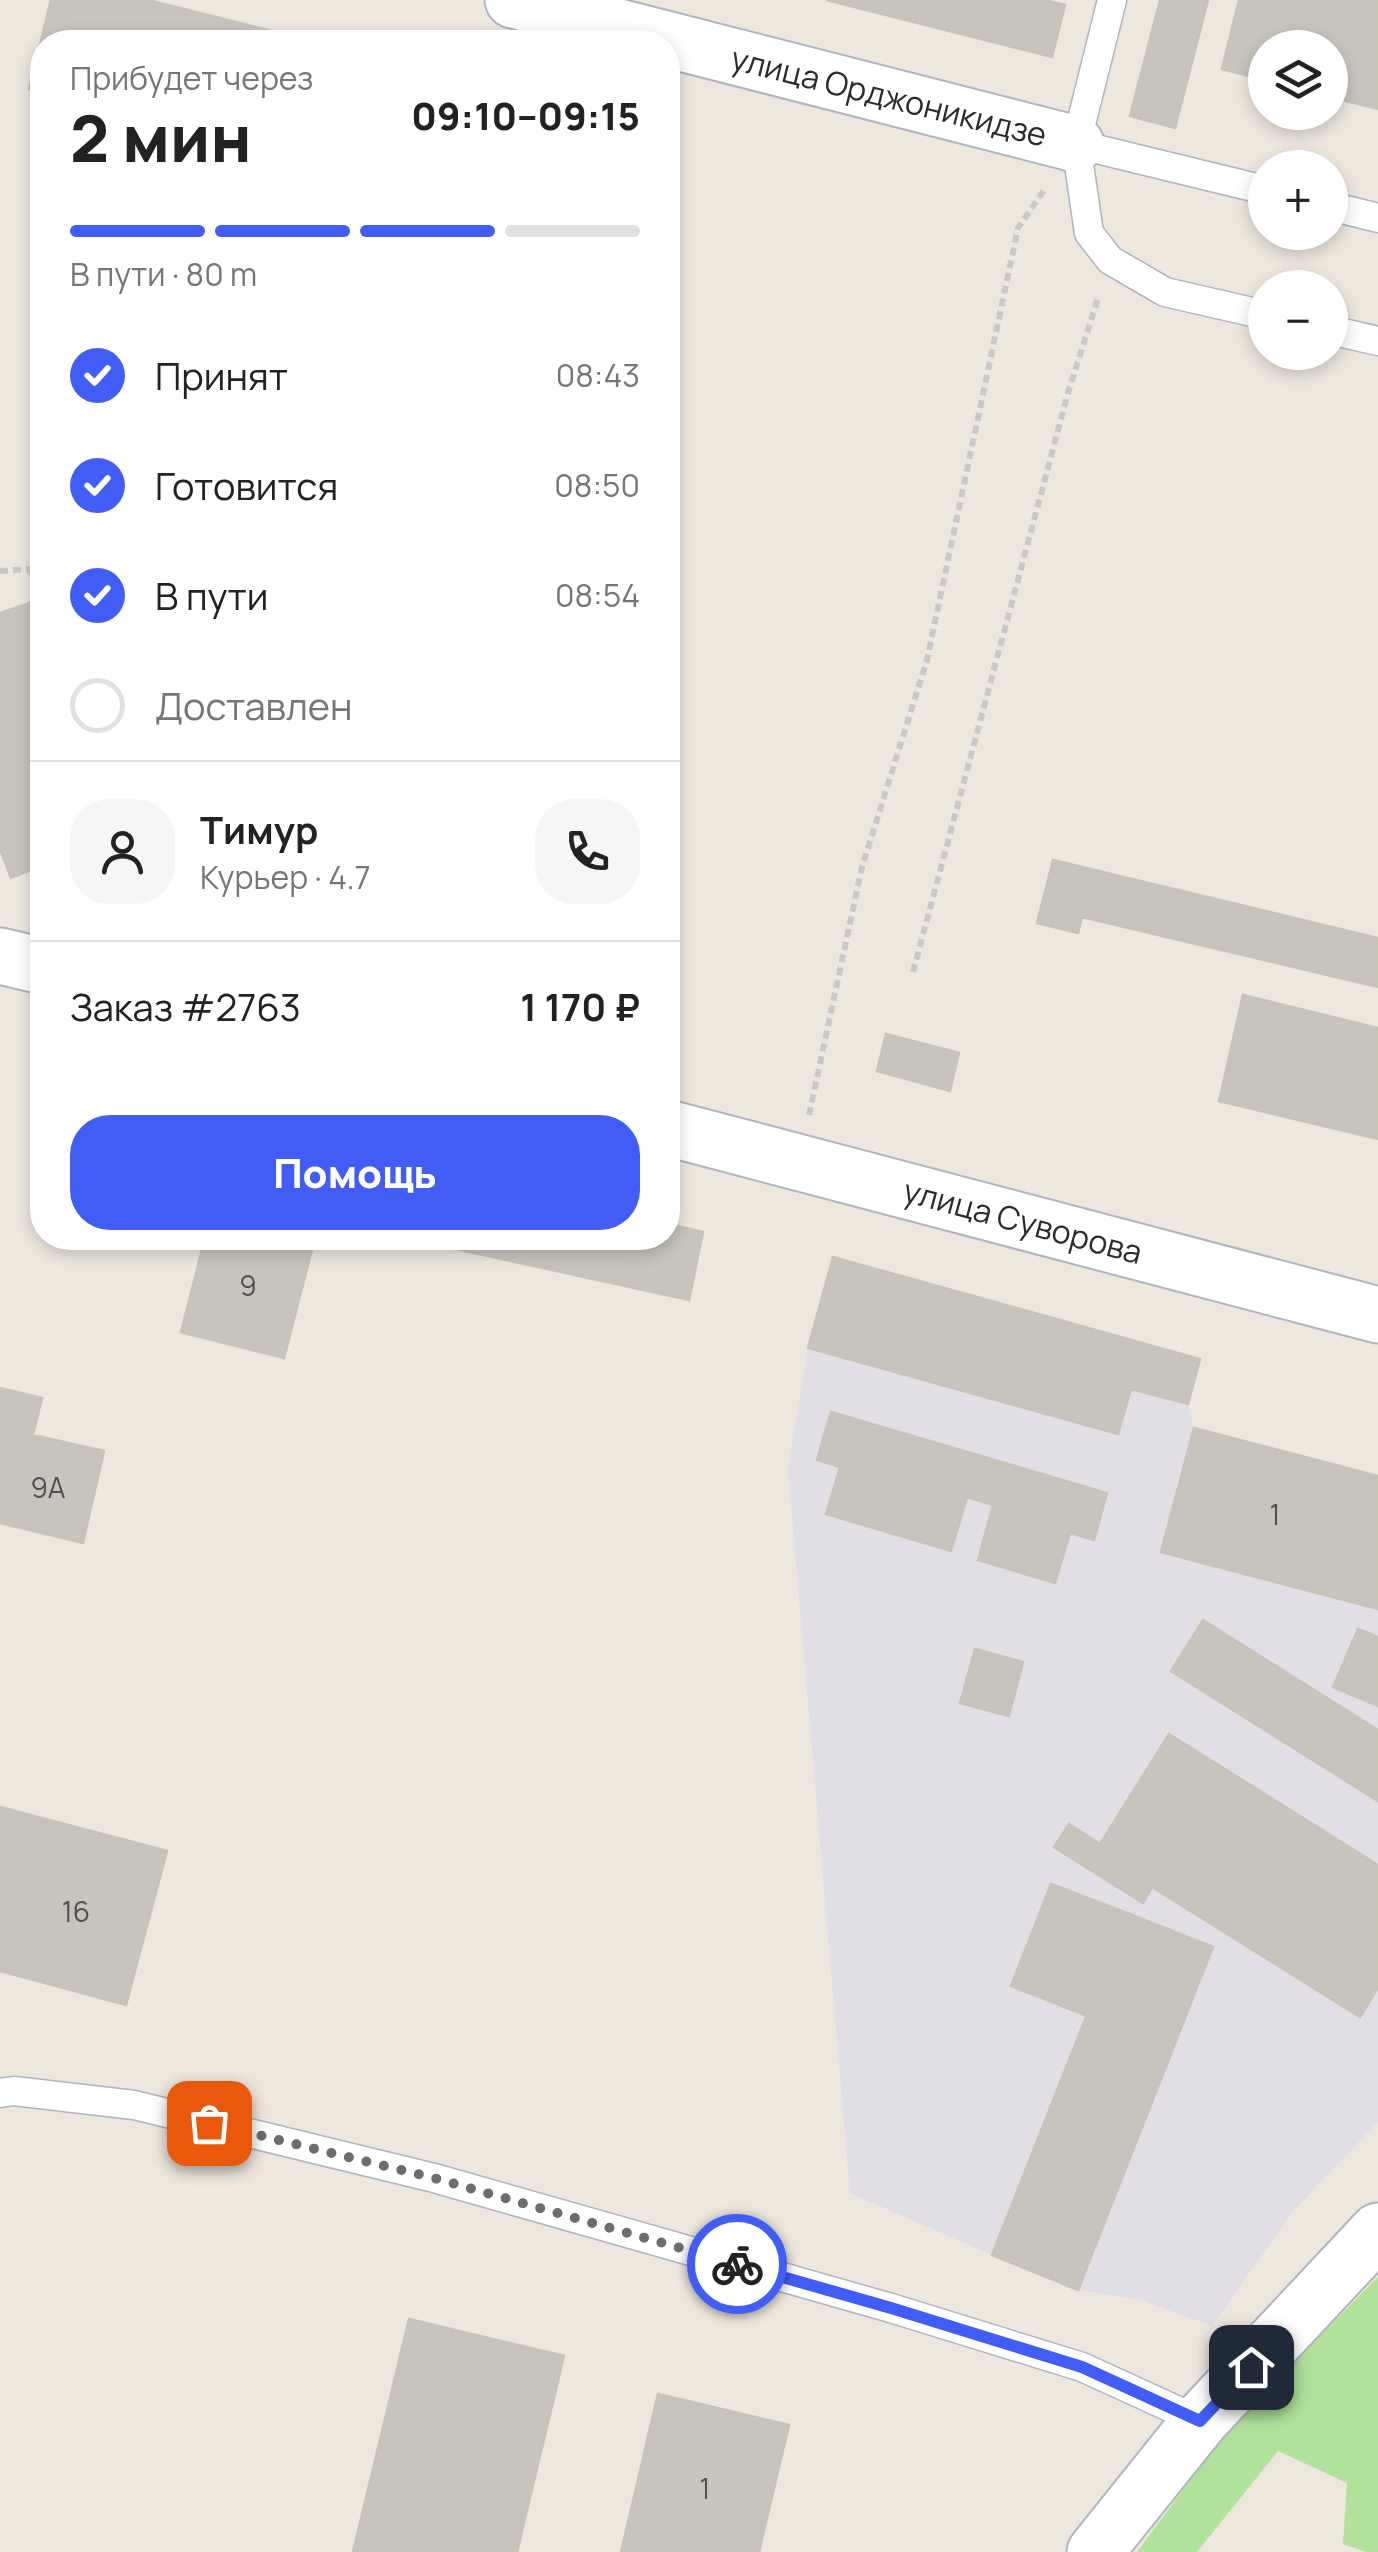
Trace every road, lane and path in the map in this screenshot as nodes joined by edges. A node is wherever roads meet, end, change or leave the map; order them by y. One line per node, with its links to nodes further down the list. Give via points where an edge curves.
1 (513, 0): 3 (street, улица Орджоникидзе)
2 (1112, 0): 5 (lane)
3 (630, 30)
4 (680, 43): 5 (street, улица Орджоникидзе)
5 (1076, 144): 6 (lane, улица Орджоникидзе); 9 (lane, via 1090,233); 19 (path, via 1018,228 927,660 862,867)
6 (1248, 186)
7 (1348, 210): 8 (lane)
8 (1378, 218)
9 (1110, 260): 10 (lane, via 1165,292); 17 (path)
10 (1248, 311)
11 (1348, 334): 12 (lane)
12 (1378, 341)
13 (0, 571): 14 (path)
14 (30, 571)
15 (0, 956): 16 (street)
16 (30, 963)
17 (912, 972)
18 (680, 1131): 19 (street, улица Суворова)
19 (800, 1163): 20 (street, улица Суворова)
20 (1378, 1315)
21 (0, 2093): 23 (lane, via 134,2104 434,2178 1082,2367)
22 (1378, 2232): 23 (street)
23 (1200, 2421): 24 (street)
24 (1096, 2552)

